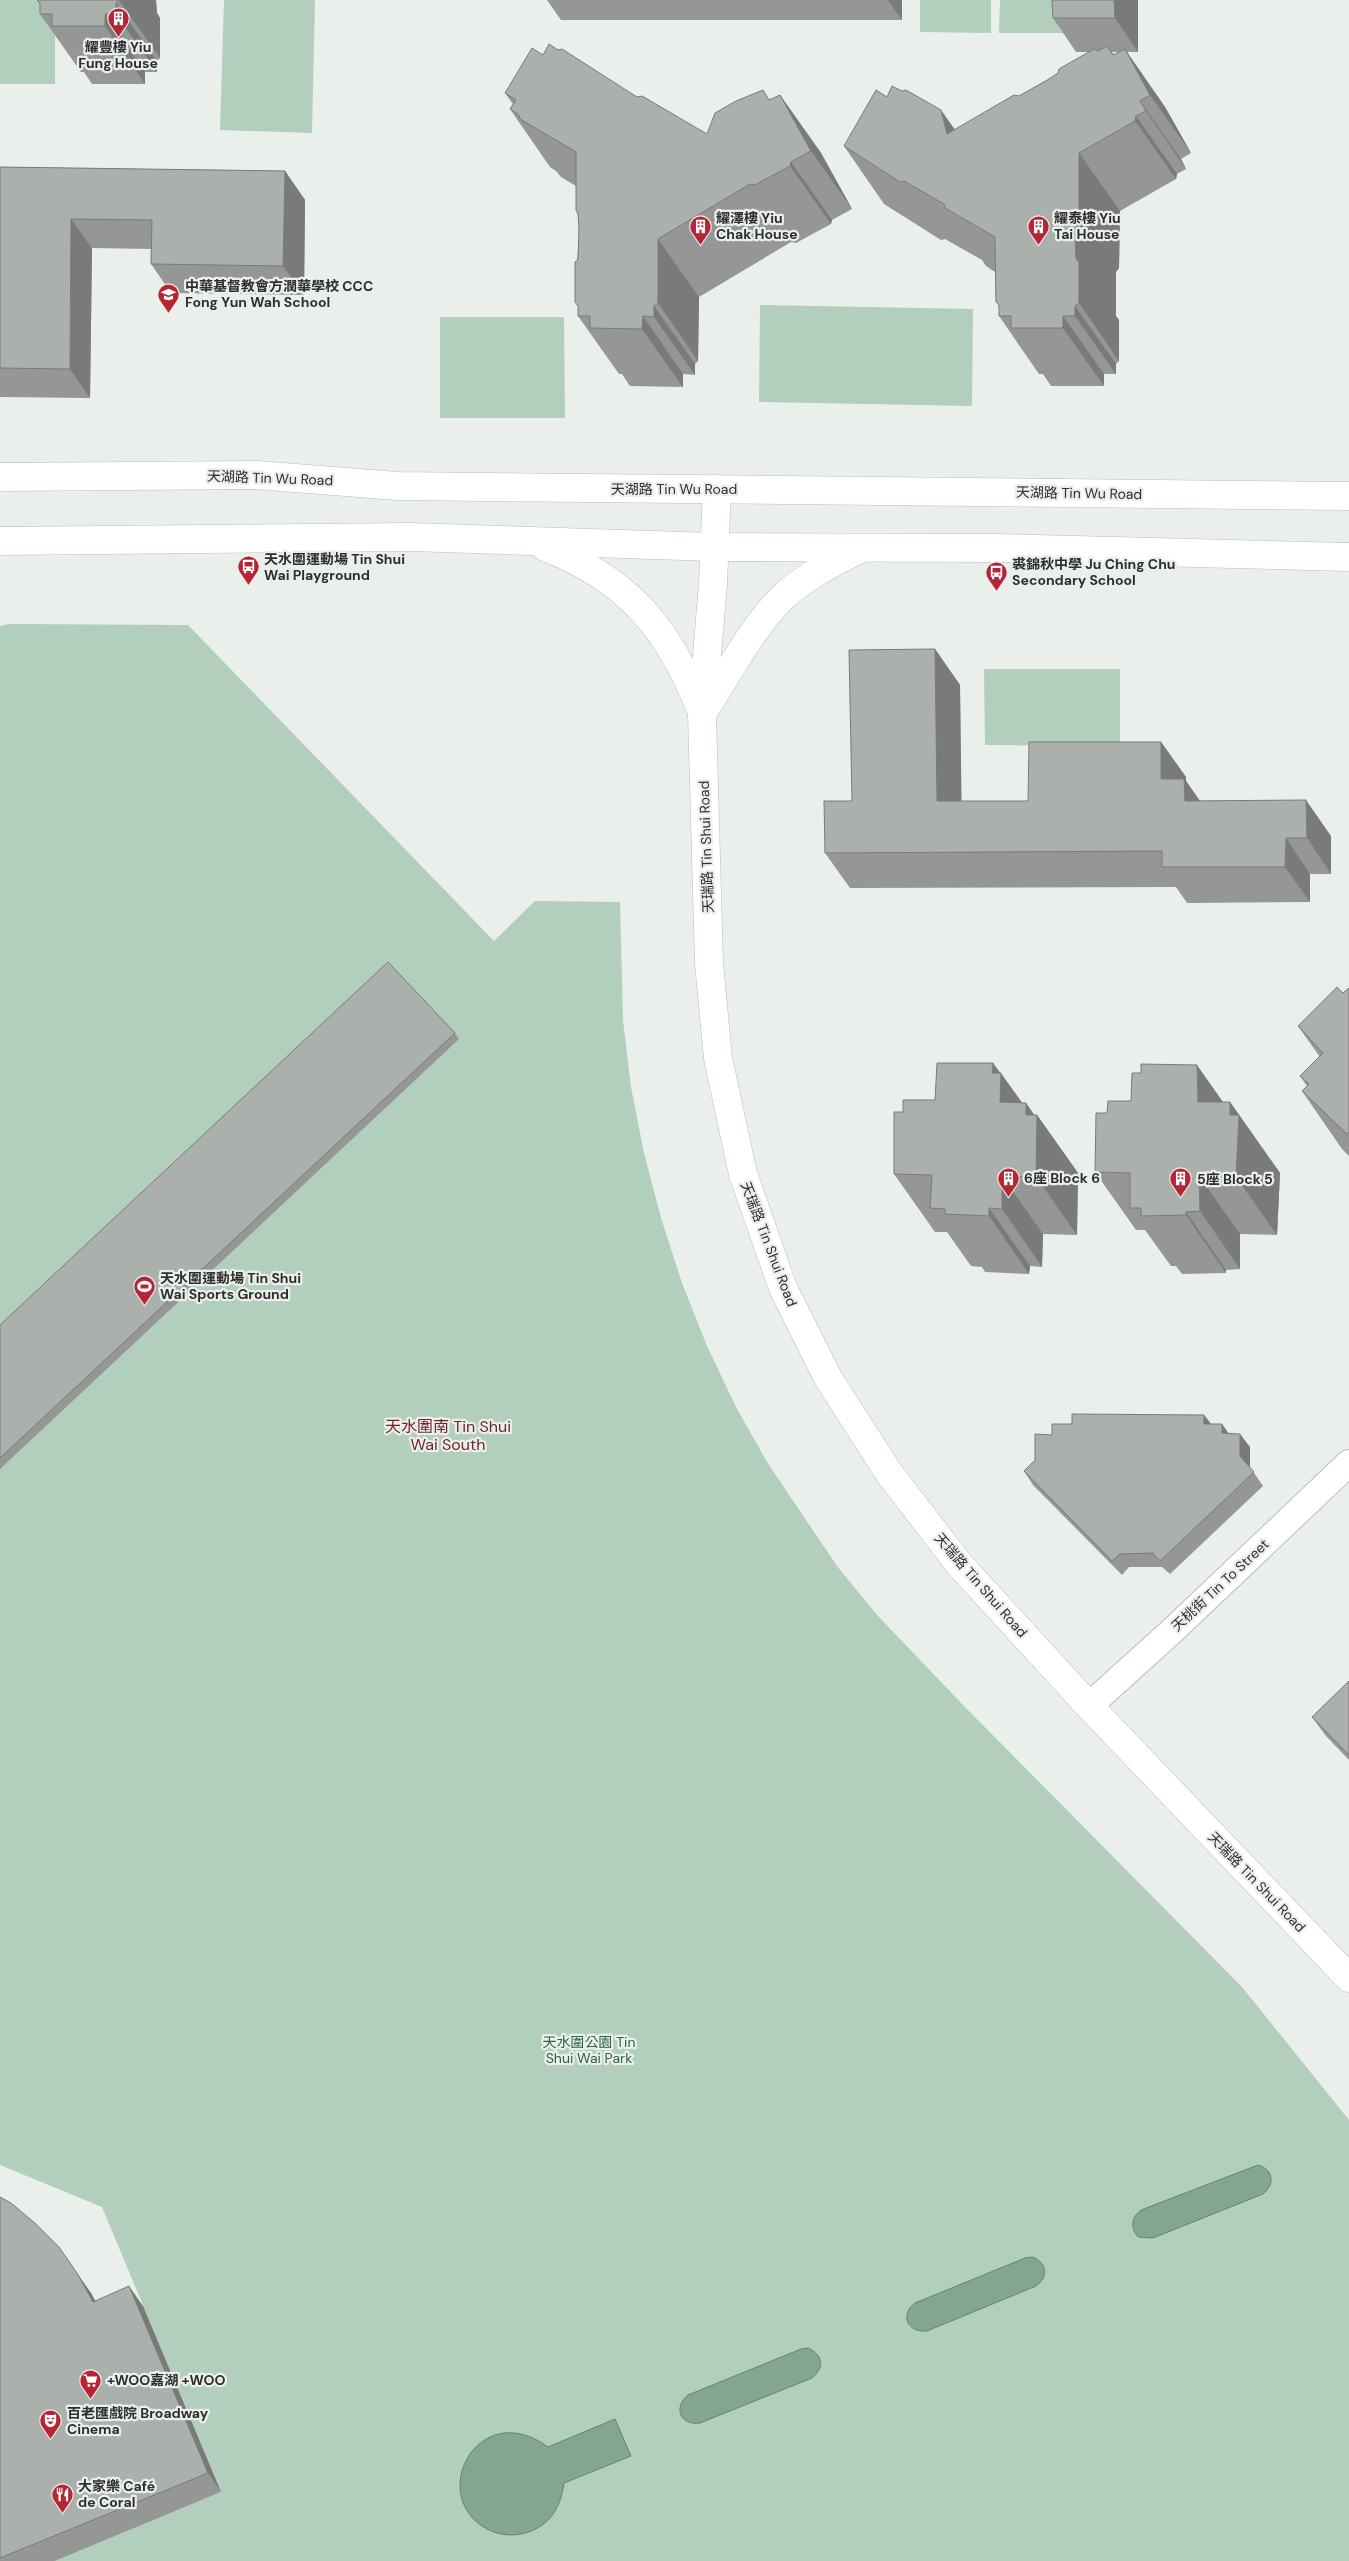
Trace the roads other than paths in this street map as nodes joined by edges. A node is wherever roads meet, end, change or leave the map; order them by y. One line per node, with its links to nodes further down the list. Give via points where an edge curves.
1 (0, 476): 2 (main road, 天湖路 Tin Wu Road, via 257,475 397,486)
2 (717, 489): 3 (main road, 天湖路 Tin Wu Road); 6 (main road, 天瑞路 Tin Shui Road)
3 (1349, 496)
4 (0, 541): 5 (main road, via 411,538)
5 (530, 541): 6 (main road); 9 (main road, via 598,573 657,625 685,670)
6 (714, 547): 7 (main road); 9 (main road, 天瑞路 Tin Shui Road)
7 (862, 548): 8 (main road); 9 (main road, via 827,566 783,597)
8 (1349, 557)
9 (702, 714): 11 (main road, 天瑞路 Tin Shui Road, via 709,963 718,1058 743,1174 783,1288 828,1378 889,1473 959,1564)
10 (1349, 1463): 11 (street, 天桃街 Tin To Street)
11 (1089, 1706): 12 (main road, 天瑞路 Tin Shui Road)
12 (1349, 1978)

